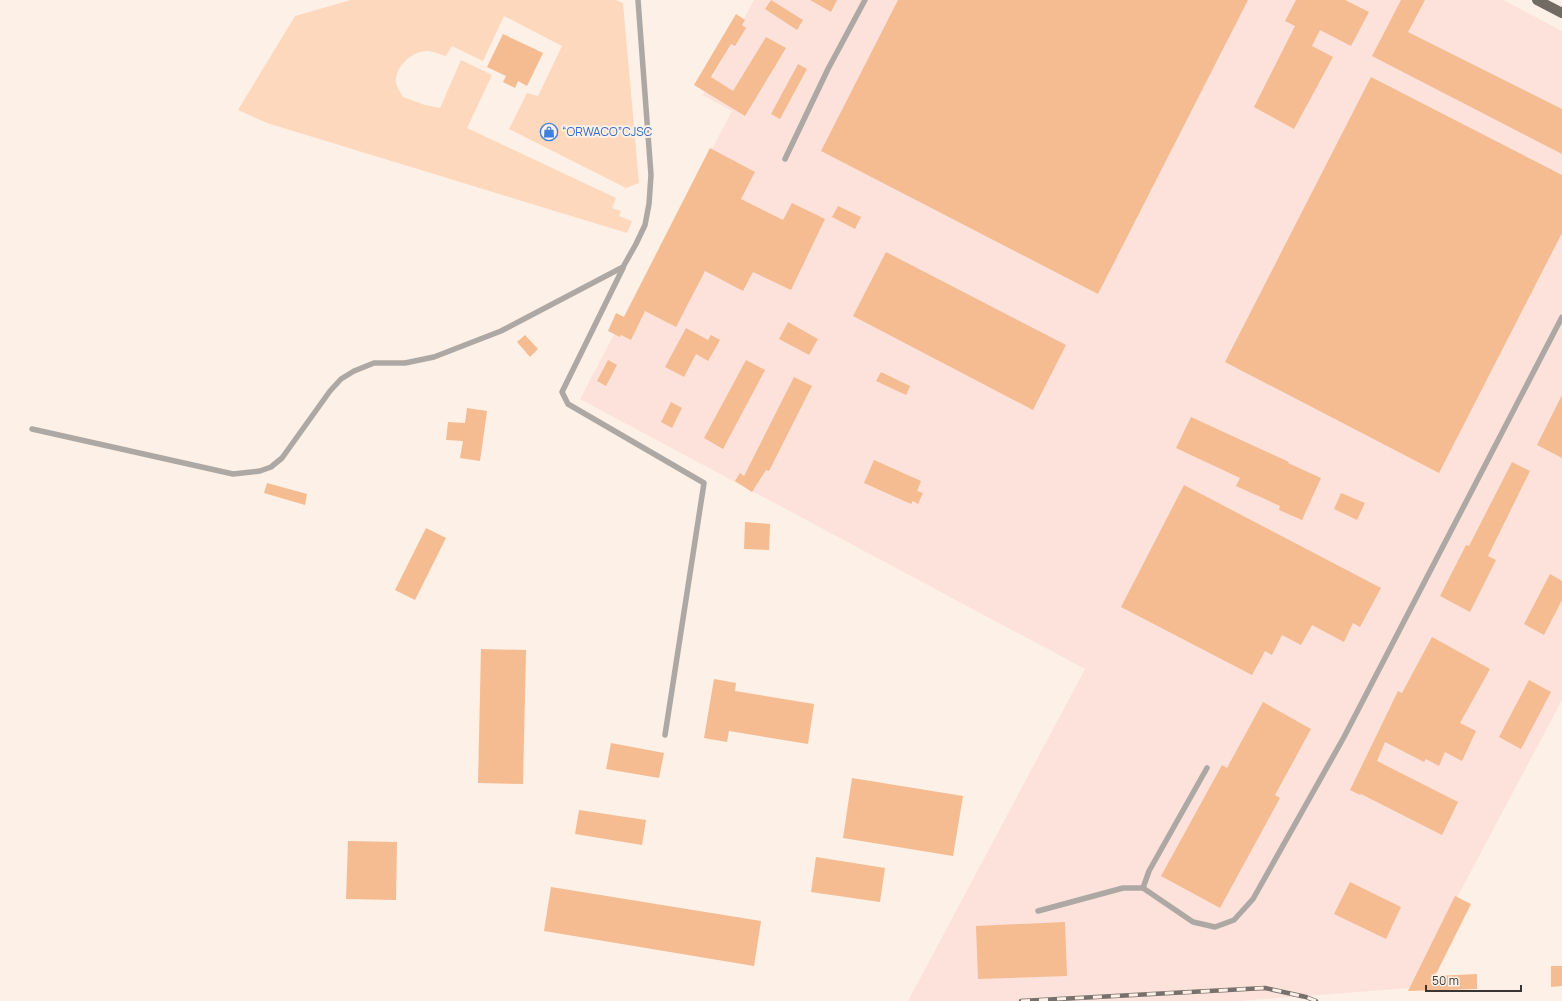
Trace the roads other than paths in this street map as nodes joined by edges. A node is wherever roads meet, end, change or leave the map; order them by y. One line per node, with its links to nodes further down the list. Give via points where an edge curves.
1 (638, 0): 6 (lane, via 650,188 645,225)
2 (865, 0): 5 (lane, via 828,69)
3 (1537, 0): 4 (main road)
4 (1562, 13)
5 (785, 159)
6 (623, 267): 8 (lane, via 501,331 434,357 405,362 374,363 354,371 341,379 330,391 282,458 260,472 233,474); 9 (lane, via 562,392 568,404 704,483)
7 (1562, 317): 11 (lane, via 1344,737 1253,899 1234,920 1215,927 1193,922)
8 (32, 429)
9 (665, 736)
10 (1207, 768): 11 (lane, via 1149,871)
11 (1143, 888): 12 (lane, via 1124,888)
12 (1038, 911)

